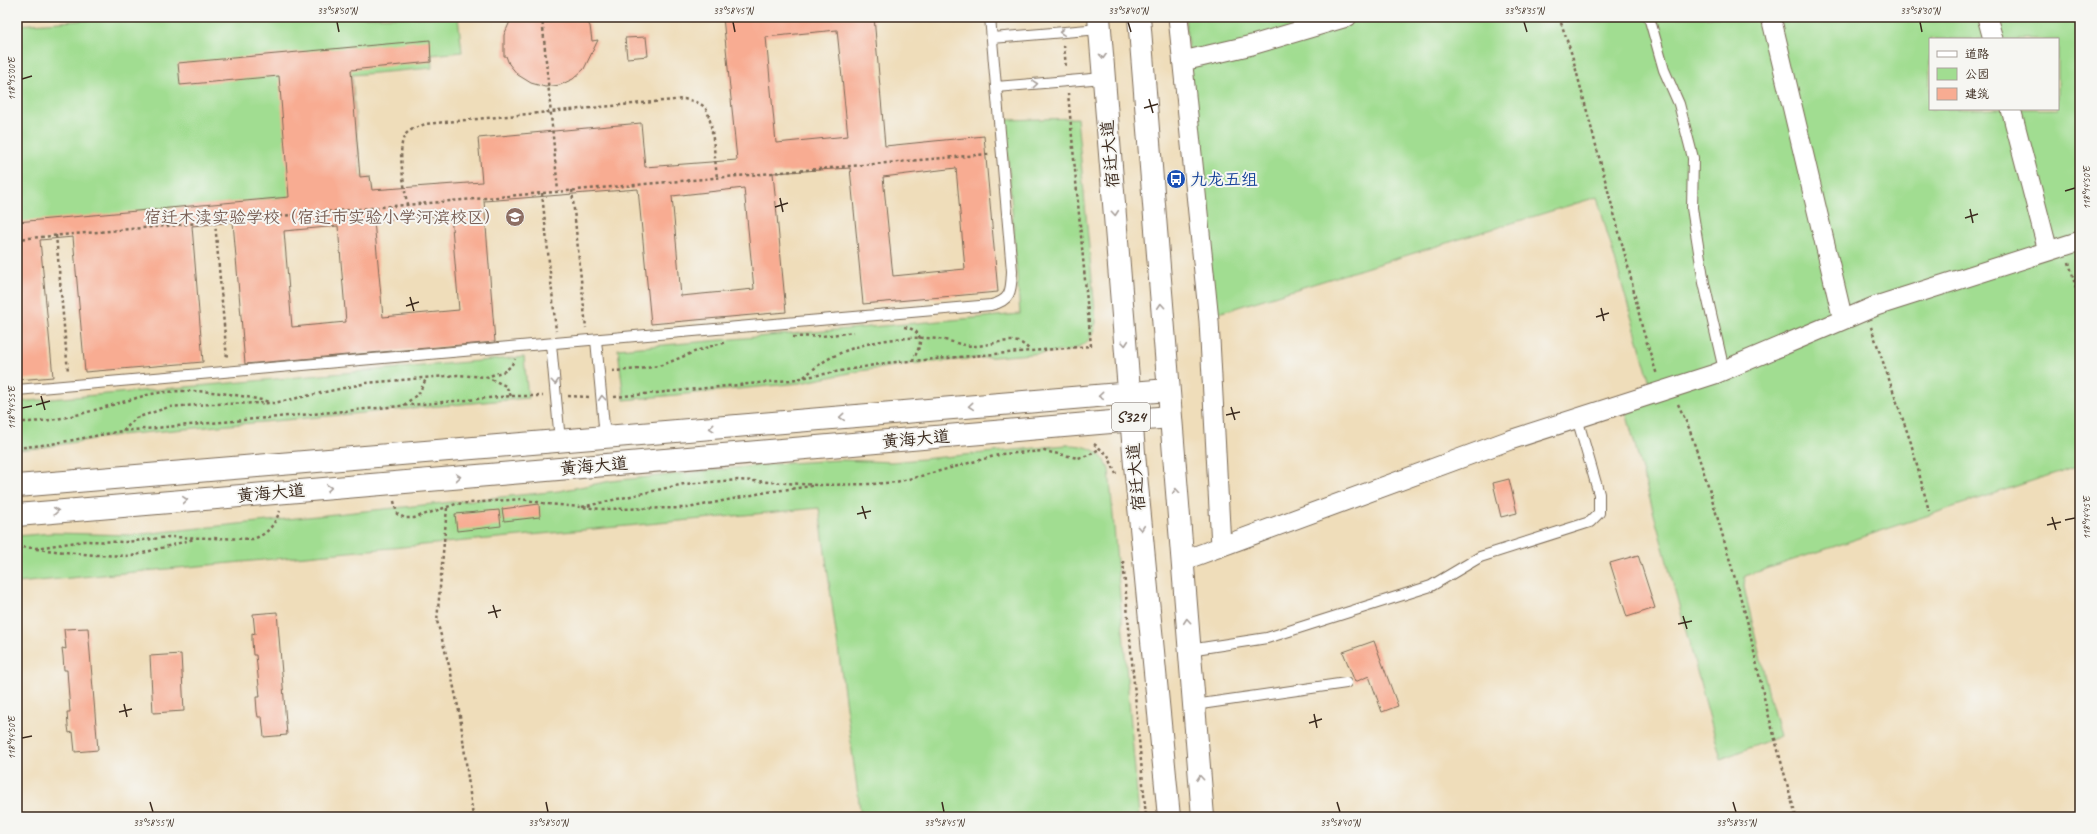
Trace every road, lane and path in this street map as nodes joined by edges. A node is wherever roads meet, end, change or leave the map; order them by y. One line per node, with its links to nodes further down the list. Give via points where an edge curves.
1 (542, 17): 19 (path)
2 (990, 17): 12 (lane)
3 (1139, 17): 51 (main road, S324, one-way to 3)
4 (1178, 17): 14 (street)
5 (1347, 17): 14 (street, via 1252,45)
6 (1559, 17): 52 (path, via 1576,71 1642,327)
7 (1649, 17): 43 (lane, via 1664,70 1679,104 1693,158 1692,208 1704,283)
8 (1771, 17): 32 (street)
9 (1987, 17): 13 (street)
10 (1100, 23): 11 (lane); 15 (main road, 宿迁大道 / S324, one-way to 15)
11 (1063, 32): 12 (lane, one-way to 12); 16 (path)
12 (992, 38): 17 (lane)
13 (1993, 38)
14 (1183, 61): 83 (street, via 1209,321)
15 (1104, 78): 16 (lane); 53 (main road, 宿迁大道 / S324, one-way to 53)
16 (1067, 81): 17 (lane, one-way to 16); 41 (path, via 1091,346)
17 (996, 87): 20 (lane)
18 (2011, 110): 29 (street)
19 (551, 111): 21 (path, via 684,99 698,102 706,109 710,121); 23 (path); 25 (path, via 439,121 412,129 404,136 402,148)
20 (1002, 153): 21 (path); 37 (lane, via 1012,271 1009,296 1002,303)
21 (717, 178): 22 (path)
22 (572, 190): 23 (path); 37 (path)
23 (558, 191): 24 (path)
24 (542, 193): 25 (path); 39 (path)
25 (407, 205): 26 (path)
26 (215, 222): 27 (path); 44 (path)
27 (56, 235): 28 (path); 49 (path)
28 (17, 239)
29 (2064, 246): 30 (path); 31 (street)
30 (2080, 303)
31 (1866, 311): 32 (street); 79 (path, via 1910,443)
32 (1843, 320): 43 (street)
33 (899, 328): 36 (path, via 906,327 915,331)
34 (862, 331): 35 (path)
35 (788, 337)
36 (920, 338): 41 (path, via 966,345 1012,340 1026,344); 42 (path, via 921,345); 48 (path, via 870,345 840,354)
37 (592, 340): 39 (lane); 45 (lane)
38 (730, 342): 45 (path, via 702,348 649,368)
39 (554, 343): 40 (lane); 55 (lane, one-way to 55)
40 (521, 346): 44 (lane); 47 (path, via 505,372)
41 (1030, 350): 42 (path)
42 (912, 361): 48 (path)
43 (1724, 370): 52 (street)
44 (228, 372): 49 (lane)
45 (599, 373): 56 (lane)
46 (427, 377): 47 (path); 57 (path, via 368,383); 58 (path, via 419,393)
47 (486, 377): 54 (path, via 506,386)
48 (804, 377): 56 (path)
49 (69, 386): 50 (lane)
50 (17, 390)
51 (1168, 390): 53 (main road, 黄海大道); 59 (main road, S324)
52 (1662, 391): 60 (street); 94 (path, via 1678,405 1689,428 1708,485 1747,620 1765,702)
53 (1129, 393): 61 (main road, 宿迁大道 / S324); 64 (main road, 黄海大道, one-way to 64)
54 (511, 396): 55 (path); 58 (path)
55 (556, 396): 56 (path); 65 (lane)
56 (602, 397): 64 (lane, one-way to 56)
57 (274, 403): 62 (path, via 230,393 199,390 156,393 56,420); 63 (path, via 169,407 136,418)
58 (404, 406): 63 (path)
59 (1170, 417): 61 (main road, 黄海大道); 86 (main road, S324, one-way to 59)
60 (1577, 418): 83 (street); 87 (lane, via 1599,494 1599,513 1590,522 1480,558 1431,586 1416,591 1267,638)
61 (1131, 421): 81 (main road, 黄海大道, one-way to 61); 92 (main road, 宿迁大道 / S324, one-way to 92)
62 (17, 422)
63 (122, 431): 67 (path)
64 (605, 437): 65 (main road, 黄海大道)
65 (560, 441): 71 (main road, 黄海大道)
66 (1091, 443): 68 (path)
67 (17, 448)
68 (1101, 448): 69 (path, via 1108,455 1116,474); 70 (path, via 1078,458 1044,451 1008,453 896,482)
69 (1116, 482)
70 (818, 485): 76 (path, via 688,508 659,510); 76 (path, via 757,480 711,481 684,484)
71 (17, 486)
72 (394, 500): 73 (path); 74 (path); 75 (path, via 397,514 405,518 414,518)
73 (402, 500)
74 (386, 501)
75 (447, 507): 76 (path, via 483,501 521,499); 90 (path, via 437,621 460,716)
76 (582, 507)
77 (288, 510): 78 (path)
78 (280, 511): 80 (path); 82 (path, via 272,527 261,536 244,540)
79 (1929, 511)
80 (272, 512)
81 (17, 514)
82 (198, 538): 84 (path, via 169,537 126,542 84,541); 84 (path, via 132,556)
83 (1221, 546): 86 (street)
84 (18, 548)
85 (1123, 554): 91 (path)
86 (1182, 561): 87 (main road, S324, one-way to 86)
87 (1189, 650): 89 (main road, S324)
88 (1346, 682): 89 (lane)
89 (1194, 705): 93 (main road, S324, one-way to 89)
90 (473, 817)
91 (1146, 817)
92 (1169, 817)
93 (1203, 817)
94 (1796, 817)

